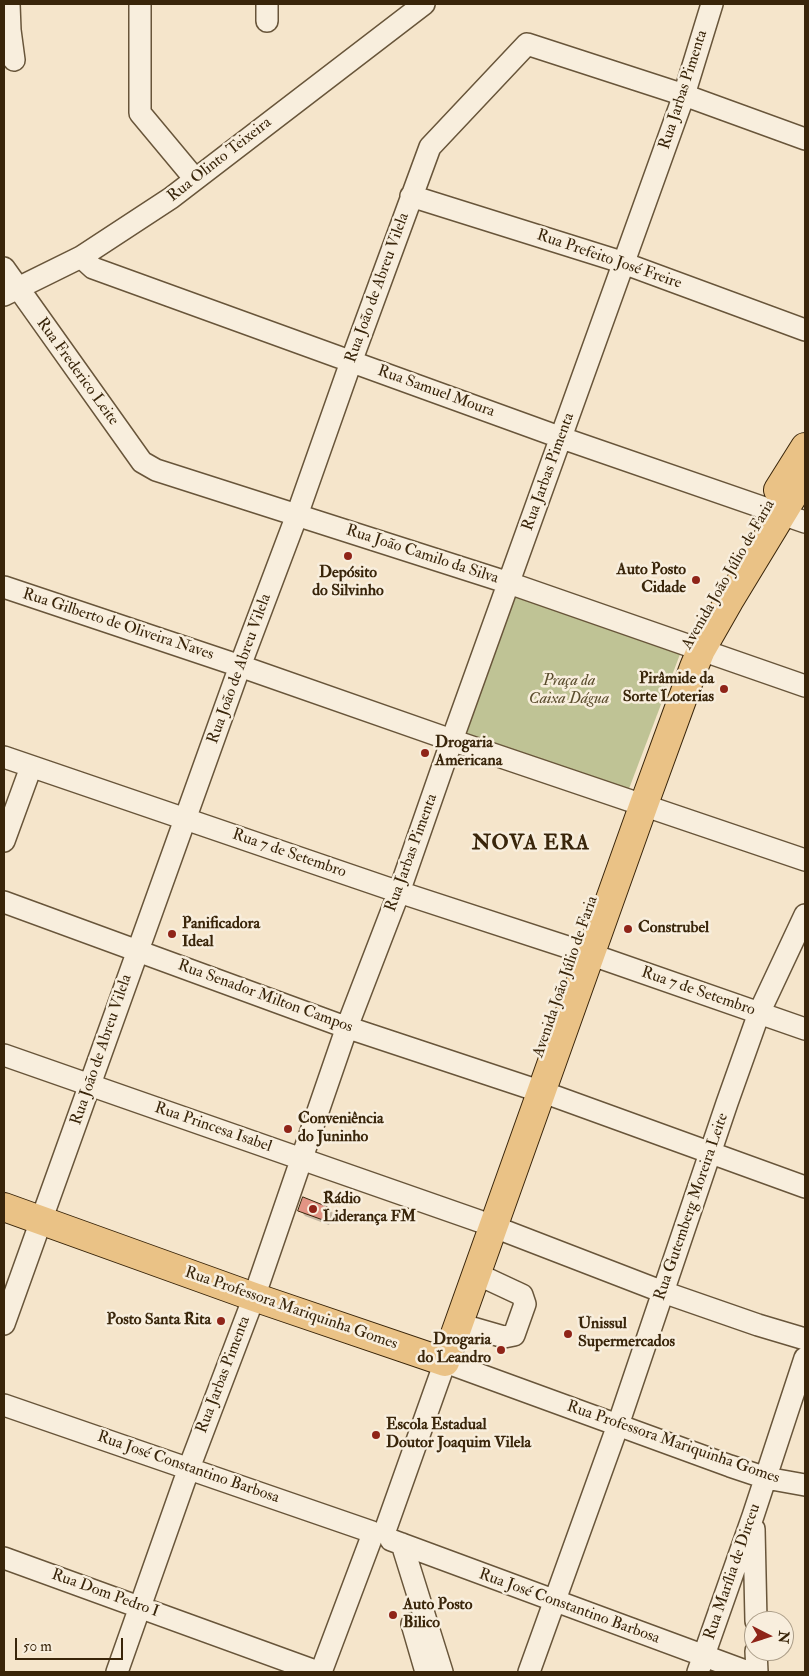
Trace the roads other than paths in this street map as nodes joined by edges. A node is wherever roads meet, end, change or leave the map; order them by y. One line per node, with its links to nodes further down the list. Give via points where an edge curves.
1 (9, 4): 5 (street)
2 (140, 4): 9 (street, via 140,113)
3 (424, 4): 9 (street, Rua Olinto Teixeira)
4 (712, 4): 7 (street, Rua Jarbas Pimenta)
5 (7, 32): 6 (street)
6 (14, 60)
7 (684, 96): 8 (street); 10 (street, Rua João de Abreu Vilela, via 527,44 430,147); 12 (street, Rua Jarbas Pimenta)
8 (805, 139)
9 (195, 179): 11 (street, Rua Olinto Teixeira)
10 (412, 196): 12 (street, Rua Prefeito José Freire); 16 (street, Rua João de Abreu Vilela)
11 (81, 257): 14 (street, Rua Olinto Teixeira); 16 (street, Rua Samuel Moura, via 93,268)
12 (624, 264): 15 (street, Rua Prefeito José Freire); 17 (street, Rua Jarbas Pimenta)
13 (4, 268): 14 (street, Rua Frederico Leite)
14 (11, 291): 19 (street, Rua Frederico Leite, via 142,462)
15 (805, 330)
16 (350, 362): 17 (street, Rua Samuel Moura); 21 (street, Rua João de Abreu Vilela)
17 (562, 438): 22 (street, Rua Samuel Moura); 23 (street, Rua Jarbas Pimenta)
18 (805, 447): 22 (main road, Avenida João Júlio de Faria)
19 (156, 470): 21 (street, Rua João Camilo da Silva)
20 (805, 476): 22 (main road, Avenida João Júlio de Faria)
21 (297, 515): 23 (street, Rua João Camilo da Silva); 26 (street, Rua João de Abreu Vilela)
22 (784, 515): 25 (main road, Avenida João Júlio de Faria, via 723,597)
23 (509, 583): 25 (street, Rua João Camilo da Silva); 28 (street, Rua Jarbas Pimenta)
24 (4, 587): 26 (street, Rua Gilberto de Oliveira Naves)
25 (694, 648): 27 (street, Rua João Camilo da Silva); 31 (main road, Avenida João Júlio de Faria)
26 (240, 666): 28 (street, Rua Gilberto de Oliveira Naves); 32 (street, Rua João de Abreu Vilela)
27 (805, 686)
28 (452, 740): 31 (street, Rua Gilberto de Oliveira Naves); 35 (street, Rua Jarbas Pimenta)
29 (4, 757): 30 (street, Rua 7 de Setembro)
30 (31, 767): 32 (street, Rua 7 de Setembro); 33 (street)
31 (637, 802): 34 (street, Rua Gilberto de Oliveira Naves); 39 (main road, Avenida João Júlio de Faria)
32 (186, 818): 35 (street, Rua 7 de Setembro); 38 (street, Rua João de Abreu Vilela)
33 (4, 841)
34 (805, 860)
35 (399, 892): 39 (street, Rua 7 de Setembro); 41 (street, Rua Jarbas Pimenta)
36 (4, 902): 38 (street, Rua Senador Milton Campos)
37 (805, 915): 40 (street, Rua Gutemberg Moreira Leite)
38 (138, 951): 41 (street, Rua Senador Milton Campos); 44 (street, Rua João de Abreu Vilela)
39 (583, 952): 40 (street, Rua 7 de Setembro); 45 (main road, Avenida João Júlio de Faria)
40 (759, 1013): 42 (street, Rua 7 de Setembro); 46 (street, Rua Gutemberg Moreira Leite)
41 (347, 1027): 45 (street, Rua Senador Milton Campos); 47 (street, Rua Jarbas Pimenta)
42 (805, 1029)
43 (4, 1055): 44 (street, Rua Princesa Isabel)
44 (91, 1085): 47 (street, Rua Princesa Isabel); 50 (street, Rua João de Abreu Vilela)
45 (534, 1090): 46 (street, Rua Senador Milton Campos); 51 (main road, Avenida João Júlio de Faria)
46 (710, 1152): 48 (street, Rua Senador Milton Campos); 53 (street, Rua Gutemberg Moreira Leite)
47 (301, 1159): 51 (street, Rua Princesa Isabel); 54 (street, Rua Jarbas Pimenta)
48 (805, 1187)
49 (4, 1207): 50 (main road, Rua Professora Mariquinha Gomes)
50 (41, 1220): 54 (main road, Rua Professora Mariquinha Gomes); 55 (street, Rua João de Abreu Vilela)
51 (486, 1224): 52 (main road, Avenida João Júlio de Faria); 53 (street, Rua Princesa Isabel); 59 (main road, Avenida João Júlio de Faria)
52 (477, 1274): 56 (main road, Avenida João Júlio de Faria); 56 (street, via 522,1295 525,1304 514,1335 504,1337)
53 (663, 1292): 57 (street, Rua Princesa Isabel); 61 (street, Rua Gutemberg Moreira Leite)
54 (254, 1297): 59 (main road, Rua Professora Mariquinha Gomes); 62 (street, Rua Jarbas Pimenta)
55 (4, 1324)
56 (459, 1324): 59 (main road, Avenida João Júlio de Faria)
57 (805, 1339)
58 (805, 1358): 63 (street, Rua Marília de Dirceu)
59 (438, 1359): 61 (street, Rua Professora Mariquinha Gomes); 66 (street, Avenida João Júlio de Faria)
60 (4, 1405): 62 (street, Rua José Constantino Barbosa)
61 (618, 1425): 63 (street, Rua Professora Mariquinha Gomes); 68 (street, Rua Gutemberg Moreira Leite)
62 (189, 1468): 66 (street, Rua José Constantino Barbosa); 69 (street, Rua Jarbas Pimenta)
63 (766, 1478): 64 (street, Rua Professora Mariquinha Gomes); 65 (street, Rua Marília de Dirceu)
64 (805, 1486)
65 (753, 1516): 70 (street); 73 (street, Rua Marília de Dirceu)
66 (383, 1538): 68 (street, Rua José Constantino Barbosa); 71 (street, Avenida João Júlio de Faria); 72 (street)
67 (4, 1558): 69 (street, Rua Dom Pedro I)
68 (555, 1600): 73 (street, Rua José Constantino Barbosa); 79 (street, Rua Gutemberg Moreira Leite)
69 (140, 1606): 74 (street, Rua Jarbas Pimenta); 75 (street, Rua Dom Pedro I)
70 (756, 1611)
71 (351, 1612): 75 (street, Avenida João Júlio de Faria); 76 (street, Avenida João Júlio de Faria)
72 (418, 1621): 77 (street); 78 (street)
73 (701, 1665): 80 (street, Rua José Constantino Barbosa)
74 (117, 1672)
75 (320, 1672)
76 (336, 1672)
77 (426, 1672)
78 (442, 1672)
79 (528, 1672)
80 (748, 1672)

